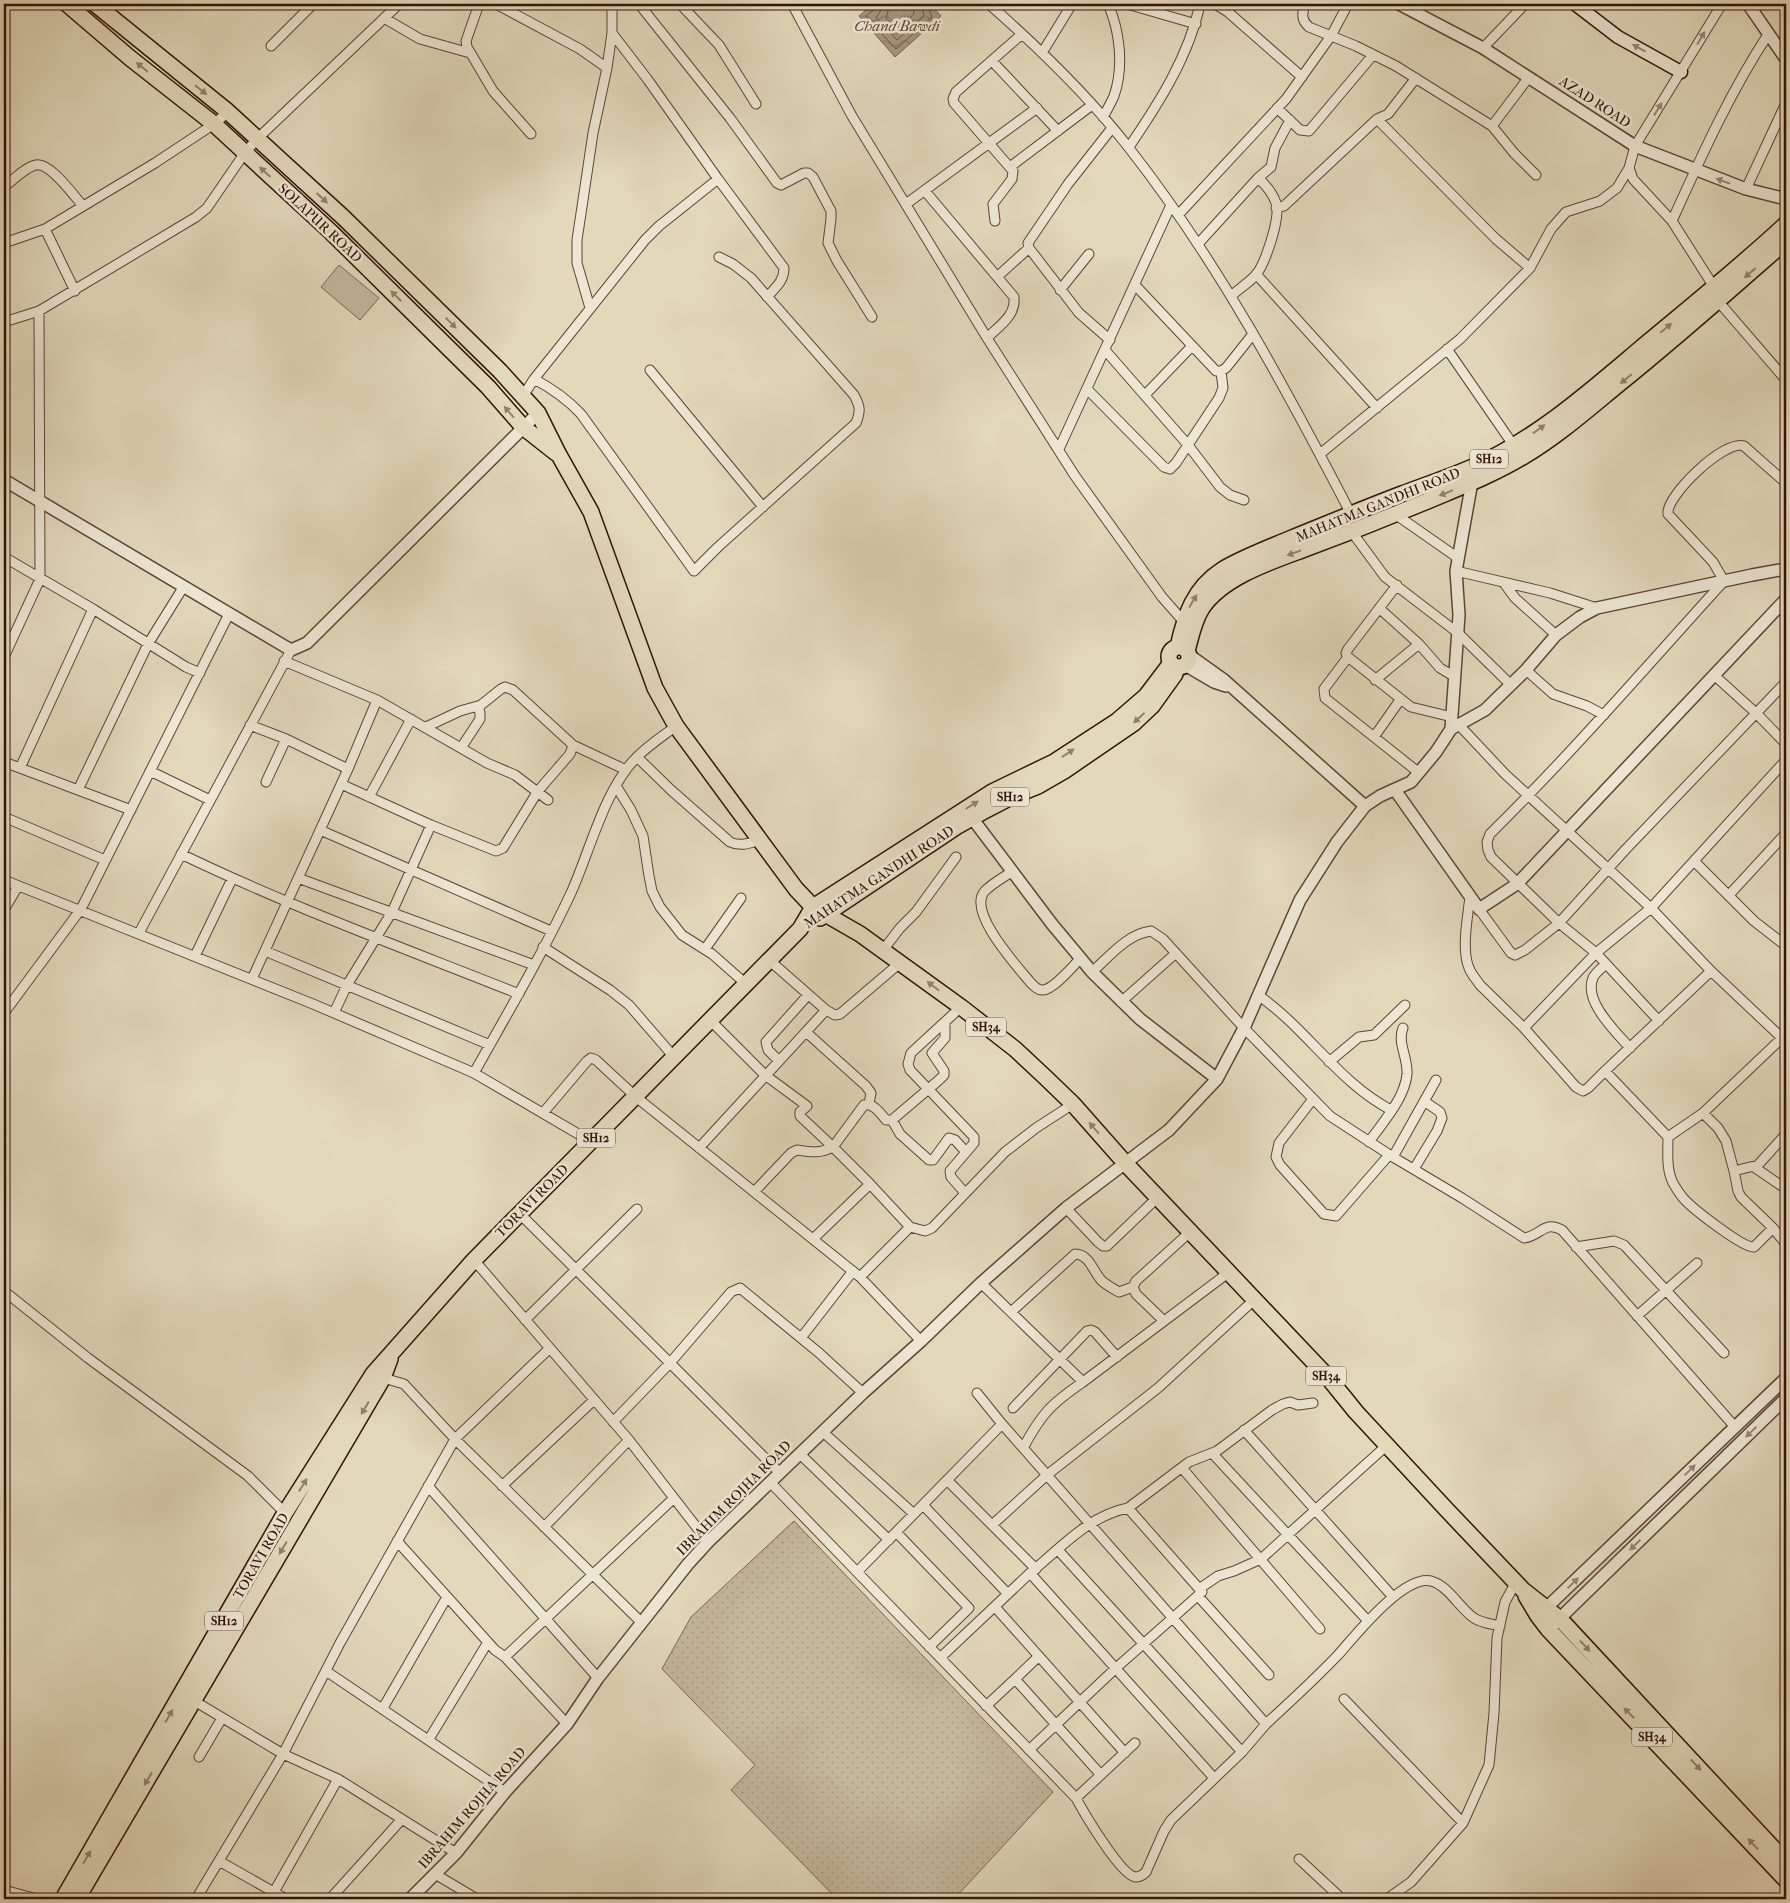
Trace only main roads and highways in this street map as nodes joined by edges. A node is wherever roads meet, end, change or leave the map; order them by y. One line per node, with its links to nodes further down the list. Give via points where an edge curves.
1 (67, 4): 8 (main road, SOLAPUR ROAD, one-way to 1, via 523,427 488,387 331,232 214,124)
2 (95, 4): 8 (main road, SOLAPUR ROAD, one-way to 8, via 228,112 344,218 538,412)
3 (1575, 4): 4 (main road, one-way to 3, via 1618,37)
4 (1681, 72)
5 (1786, 224): 7 (main road, MAHATMA GANDHI ROAD / SH12)
6 (1786, 241): 7 (main road, MAHATMA GANDHI ROAD / SH12, one-way to 7)
7 (1716, 294): 9 (main road, MAHATMA GANDHI ROAD / SH12, one-way to 9, via 1671,342 1561,431 1523,456 1473,482 1288,555 1220,589 1201,609); 9 (main road, MAHATMA GANDHI ROAD / SH12, one-way to 7, via 1184,622 1193,599 1222,570 1346,516 1474,466 1514,446)
8 (559, 455): 10 (main road, SOLAPUR ROAD, via 591,512 655,688 676,726 796,889)
9 (1182, 658): 10 (main road, MAHATMA GANDHI ROAD / SH12, one-way to 9, via 992,792 1054,762 1117,721); 10 (main road, MAHATMA GANDHI ROAD / SH12, one-way to 10, via 1152,706 1134,723 1064,771 972,818)
10 (819, 911): 11 (main road, MAHATMA GANDHI ROAD / SH12); 14 (main road, SH34, one-way to 10, via 1386,1446 1326,1375 1073,1104 1015,1049 901,962 842,922)
11 (800, 929): 12 (main road, TORAVI ROAD / SH12, via 474,1260 394,1349)
12 (378, 1376): 13 (main road, TORAVI ROAD / SH12, one-way to 13); 13 (main road, TORAVI ROAD / SH12, one-way to 12, via 285,1514)
13 (188, 1697): 17 (main road, TORAVI ROAD / SH12, one-way to 13); 18 (main road, TORAVI ROAD / SH12, one-way to 18)
14 (1736, 1816): 15 (main road, SH34); 16 (main road, SH34, one-way to 14)
15 (1786, 1862)
16 (1786, 1880)
17 (63, 1899)
18 (77, 1899)

